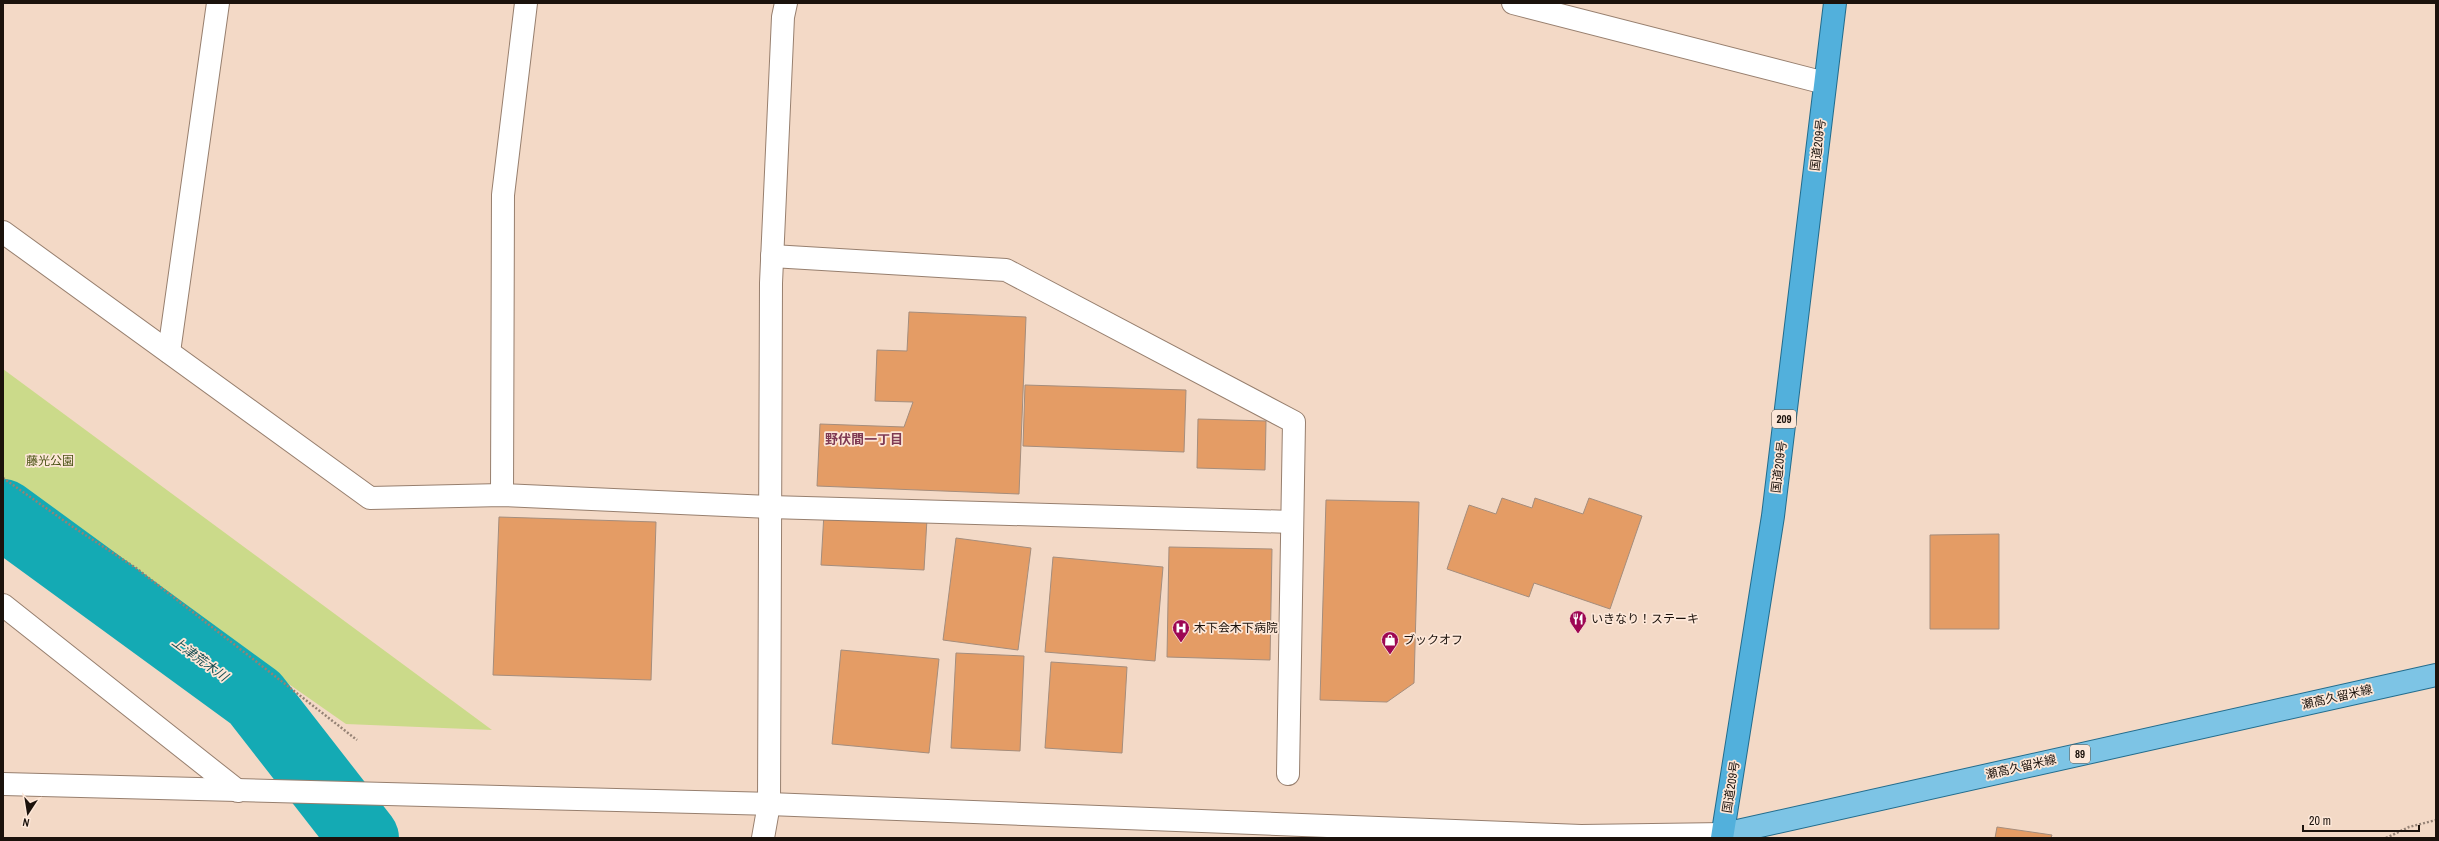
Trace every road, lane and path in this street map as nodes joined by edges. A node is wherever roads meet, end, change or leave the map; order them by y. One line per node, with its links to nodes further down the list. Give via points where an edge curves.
1 (218, 3): 9 (street)
2 (526, 3): 11 (street, via 503,195)
3 (786, 3): 8 (street, via 783,17)
4 (1513, 3): 6 (street)
5 (1835, 3): 6 (highway, 国道209号 / 209)
6 (1825, 83): 22 (highway, 国道209号 / 209, via 1773,516)
7 (3, 232): 9 (street)
8 (772, 256): 12 (street); 13 (street, via 1006,270 1294,422)
9 (169, 352): 11 (street, via 370,498)
10 (3, 478): 16 (path, via 136,568)
11 (502, 495): 12 (street)
12 (770, 507): 13 (street); 20 (street)
13 (1292, 522): 17 (street)
14 (3, 605): 19 (street)
15 (2436, 674): 22 (main road, 瀬高久留米線 / 89)
16 (357, 740)
17 (1288, 774)
18 (3, 784): 19 (street)
19 (238, 791): 20 (street)
20 (769, 804): 22 (street, via 1581,836); 23 (street)
21 (2436, 820): 24 (path, via 2409,827)
22 (1721, 837)
23 (763, 838)
24 (2386, 838)

